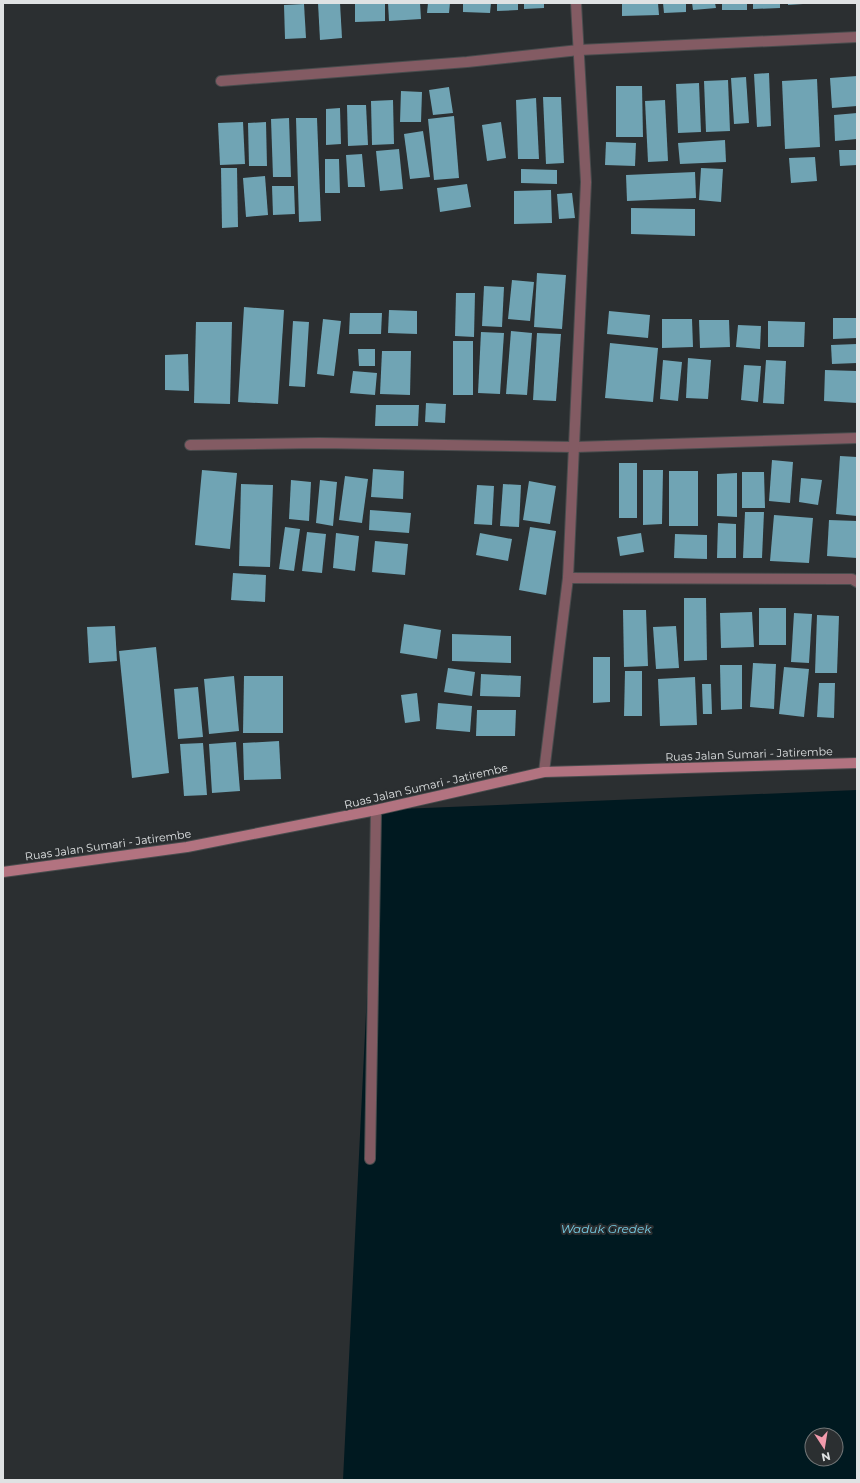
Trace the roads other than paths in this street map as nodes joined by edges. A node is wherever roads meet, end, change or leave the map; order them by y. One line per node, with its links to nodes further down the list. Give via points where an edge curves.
1 (576, 3): 3 (street)
2 (857, 37): 3 (street)
3 (579, 50): 4 (street); 7 (street, via 586,182)
4 (221, 82)
5 (857, 438): 7 (street)
6 (190, 445): 7 (street, via 319,443)
7 (575, 447): 8 (street)
8 (568, 578): 9 (street, via 852,579); 11 (street)
9 (857, 582)
10 (857, 763): 11 (main road, Ruas Jalan Sumari - Jatirembe)
11 (544, 772): 12 (main road, Ruas Jalan Sumari - Jatirembe)
12 (376, 810): 13 (main road, Ruas Jalan Sumari - Jatirembe, via 187,847); 14 (street)
13 (3, 872)
14 (370, 1158)

